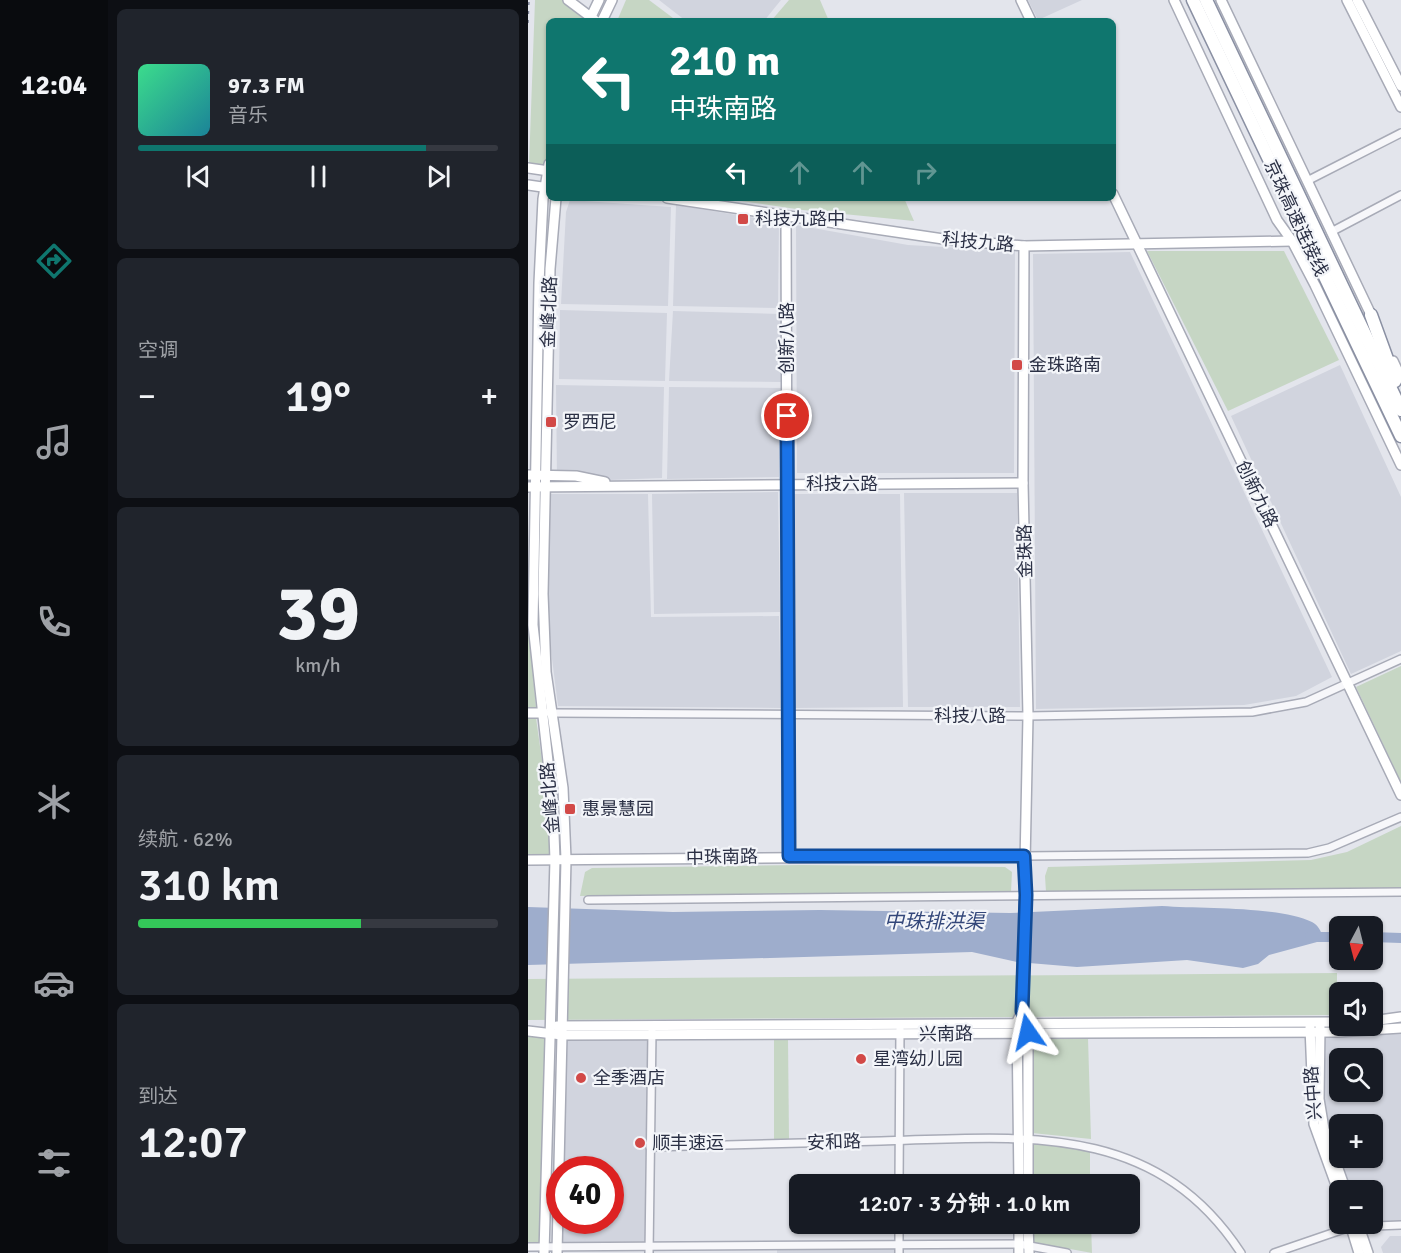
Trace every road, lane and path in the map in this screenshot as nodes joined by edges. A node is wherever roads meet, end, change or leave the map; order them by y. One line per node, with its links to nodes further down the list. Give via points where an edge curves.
1 (568, 0): 11 (street)
2 (599, 0): 12 (street)
3 (612, 0): 13 (street)
4 (1021, 0): 14 (street)
5 (1174, 0): 30 (street, via 1277,220)
6 (1193, 0): 37 (highway, 京珠高速连接线)
7 (1206, 0): 36 (highway, 京珠高速连接线)
8 (1221, 0): 20 (street)
9 (1347, 0): 16 (street)
10 (1357, 0): 15 (street)
11 (589, 18)
12 (592, 18)
13 (603, 18)
14 (1030, 18)
15 (1401, 86)
16 (1401, 107)
17 (1401, 133): 20 (street)
18 (528, 168): 19 (street)
19 (546, 168)
20 (1307, 181): 29 (street)
21 (528, 185): 22 (street)
22 (546, 188)
23 (1401, 197): 29 (street)
24 (546, 200): 39 (street, 金峰北路, via 539,283)
25 (1116, 200): 31 (street, 创新九路)
26 (556, 201): 39 (street, 金峰北路)
27 (687, 201): 28 (street, 科技九路)
28 (786, 216): 32 (street, 科技九路, via 950,240); 40 (street, 创新八路)
29 (1331, 232): 33 (street)
30 (1292, 241): 31 (street, 科技九路); 38 (street)
31 (1136, 243): 32 (street, 科技九路); 45 (street, 创新九路)
32 (1024, 246): 41 (street, 金珠路)
33 (1371, 315): 34 (street); 35 (highway)
34 (1401, 378)
35 (1401, 396)
36 (1401, 410)
37 (1401, 436)
38 (1401, 465)
39 (536, 475): 42 (street, 科技六路); 43 (street, 金峰北路)
40 (787, 483): 41 (street, 科技六路); 42 (street, 科技六路); 49 (street, 创新八路)
41 (1023, 483): 50 (street, 金珠路)
42 (625, 486): 43 (street, 科技六路)
43 (536, 487): 47 (street, 金峰北路, via 532,625); 48 (street, 金峰北路)
44 (1401, 659): 45 (street, 科技八路)
45 (1348, 685): 50 (street, 科技八路, via 1306,702 1252,712); 51 (street, 创新九路)
46 (528, 713): 47 (street, 科技八路)
47 (541, 713): 48 (street, 科技八路); 57 (street, 金峰北路, via 553,807)
48 (553, 713): 49 (street, 科技八路); 55 (street, 金峰北路)
49 (788, 716): 50 (street, 科技八路); 53 (street, 创新八路)
50 (1028, 716): 54 (street, 金珠路)
51 (1401, 795)
52 (1401, 818): 54 (street, via 1308,853)
53 (789, 856): 54 (street, 中珠南路); 55 (street, 中珠南路)
54 (1024, 856): 59 (street, 金珠路)
55 (566, 859): 57 (street, 中珠南路); 61 (street, 金峰北路)
56 (528, 860): 57 (street, 中珠南路)
57 (555, 860): 61 (street, 金峰北路)
58 (1401, 892): 59 (street)
59 (1026, 895): 60 (street); 67 (street, 金珠路)
60 (588, 900)
61 (556, 1000): 70 (street, 金峰北路); 73 (street, 金峰北路)
62 (1401, 1017): 63 (street)
63 (1383, 1019)
64 (900, 1023): 67 (street, 兴南路); 71 (street, 兴南路); 74 (street)
65 (1329, 1024): 68 (street, 兴南路)
66 (528, 1026): 70 (street, 兴南路)
67 (1023, 1027): 68 (street, 兴南路); 74 (street, 兴南路); 75 (street)
68 (1315, 1027): 69 (street, 兴南路); 81 (street, 兴中路, via 1314,1124); 82 (street, 兴中路, via 1322,1119)
69 (1401, 1028)
70 (550, 1029): 72 (street, 兴南路); 73 (street, 兴南路); 94 (street, 金峰北路)
71 (652, 1030): 73 (street, 兴南路); 74 (street, 兴南路); 77 (street)
72 (528, 1031)
73 (562, 1031): 95 (street, 金峰北路)
74 (900, 1035): 76 (street)
75 (1023, 1137): 76 (street, 安和路); 79 (street); 80 (street); 98 (street, 安和路, via 1083,1144 1140,1164 1191,1196)
76 (899, 1140): 77 (street, 安和路); 78 (street)
77 (650, 1147): 96 (street)
78 (899, 1174)
79 (1020, 1174)
80 (1027, 1174)
81 (1334, 1180)
82 (1342, 1180)
83 (1383, 1225): 84 (street)
84 (1401, 1225)
85 (1021, 1234): 93 (street)
86 (1026, 1234): 93 (street)
87 (1329, 1234): 99 (street)
88 (1356, 1234): 100 (street)
89 (1358, 1234): 101 (street)
90 (528, 1247): 94 (street)
91 (773, 1249): 92 (street); 96 (street)
92 (899, 1249): 93 (street)
93 (1024, 1249): 97 (street)
94 (544, 1250): 95 (street)
95 (557, 1250): 96 (street)
96 (649, 1250)
97 (1068, 1253)
98 (1241, 1253)
99 (1274, 1253)
100 (1359, 1253)
101 (1368, 1253)

